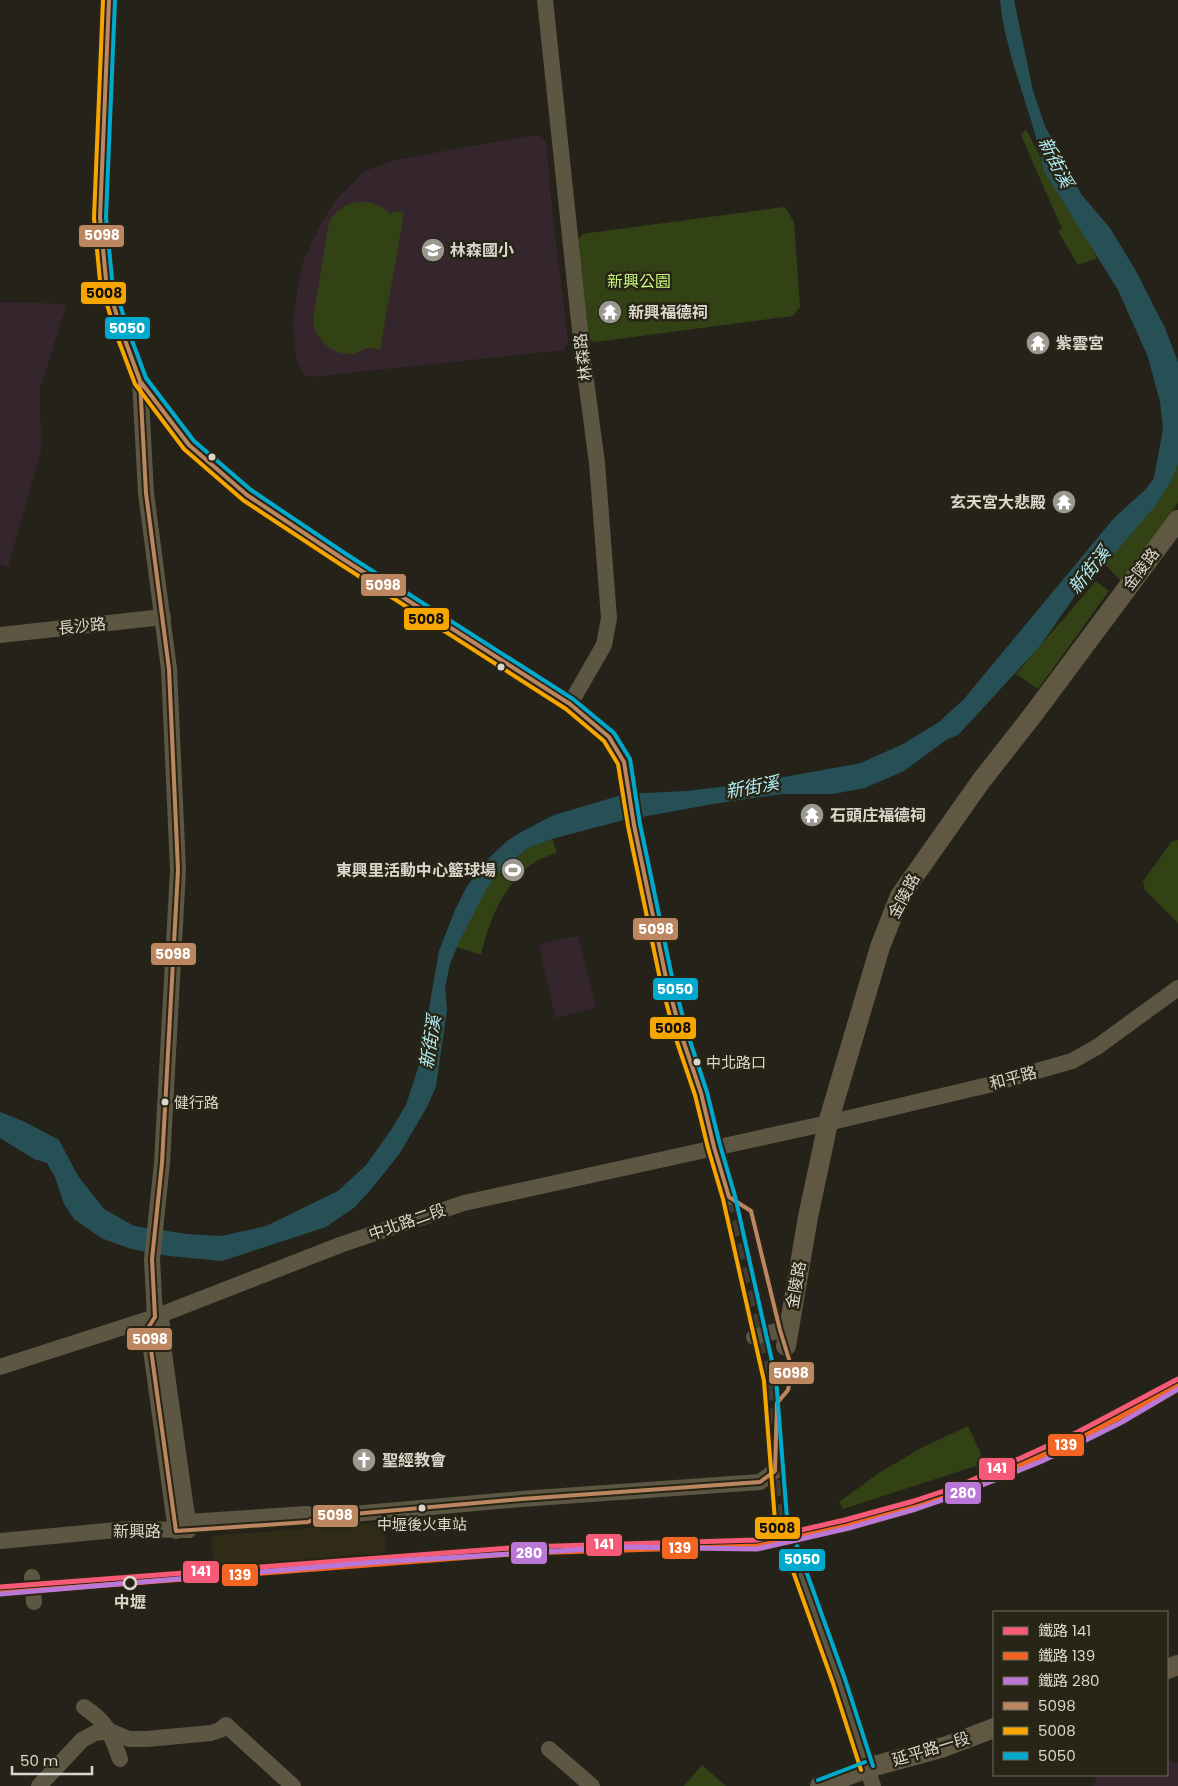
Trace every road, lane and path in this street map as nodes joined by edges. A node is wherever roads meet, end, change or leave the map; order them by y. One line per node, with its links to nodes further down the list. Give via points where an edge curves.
1 (110, 0): 3 (street, via 100,216 106,280)
2 (545, 0): 7 (street, 林森路, via 597,463 609,618 604,645)
3 (140, 382): 5 (street, via 146,493); 7 (street, via 189,445 247,495)
4 (1178, 520): 9 (main road, 金陵路, via 981,781 900,896 880,947)
5 (163, 617): 6 (street, 長沙路); 12 (street, via 169,669 178,870 162,1163 153,1255)
6 (0, 635)
7 (570, 704): 10 (street, via 609,737 624,762 666,978)
8 (1178, 988): 9 (street, 和平路, via 1072,1061 988,1085)
9 (828, 1123): 10 (street, 中北路二段); 14 (main road, 金陵路)
10 (714, 1147): 11 (street); 12 (street, 中北路二段, via 464,1203 340,1245)
11 (729, 1197)
12 (155, 1317): 15 (street, 中北路二段); 17 (street, via 148,1328 149,1346)
13 (754, 1337): 14 (street)
14 (783, 1338)
15 (0, 1367)
16 (775, 1471): 17 (street, 新興路, via 760,1482 313,1515 308,1522 238,1528)
17 (184, 1527): 18 (street, 新興路)
18 (0, 1541)
19 (32, 1577): 21 (street)
20 (804, 1580): 27 (street)
21 (34, 1602)
22 (84, 1707): 24 (street, via 99,1717)
23 (993, 1728): 27 (main road, 延平路一段)
24 (110, 1731): 26 (street); 28 (street, via 95,1733 82,1740); 29 (street, via 129,1739 147,1739 211,1733 226,1725)
25 (549, 1749): 30 (street)
26 (120, 1759)
27 (870, 1777): 31 (main road, 延平路一段)
28 (39, 1786)
29 (293, 1786)
30 (592, 1786)
31 (820, 1786)

